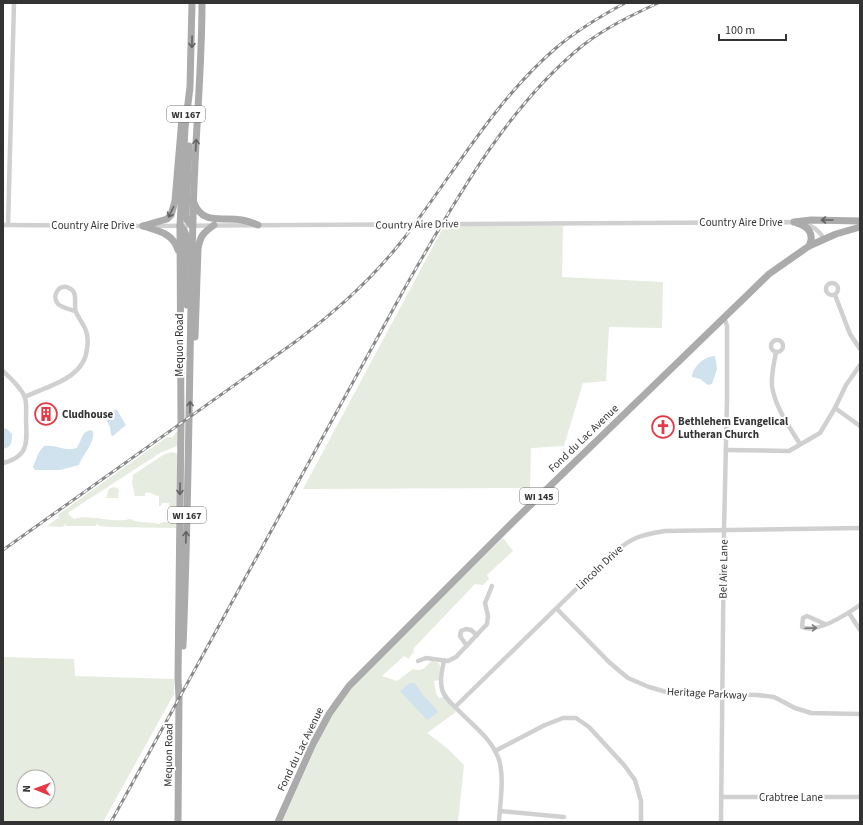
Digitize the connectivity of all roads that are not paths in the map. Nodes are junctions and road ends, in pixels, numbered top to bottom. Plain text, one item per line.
1 (14, 3) edge
2 (192, 3) edge
3 (202, 3) edge
4 (189, 91) junction
5 (187, 112) junction
6 (193, 201) junction
7 (860, 221) edge
8 (794, 222) junction
9 (5, 224) edge
10 (214, 225) junction
11 (258, 225) junction
12 (142, 226) junction
13 (180, 226) junction
14 (192, 226) junction
15 (860, 227) edge
16 (824, 239) junction
17 (808, 246) junction
18 (180, 256) junction
19 (835, 295) dead end
20 (75, 311) junction
21 (724, 318) junction
22 (191, 341) junction
23 (860, 349) edge
24 (776, 352) dead end
25 (190, 359) junction
26 (860, 365) edge
27 (3, 371) edge
28 (25, 397) junction
29 (835, 408) junction
30 (860, 426) edge
31 (800, 444) junction
32 (726, 450) junction
33 (3, 463) edge
34 (860, 528) edge
35 (724, 530) junction
36 (492, 586) dead end
37 (860, 605) edge
38 (556, 609) junction
39 (849, 613) junction
40 (825, 624) junction
41 (860, 630) edge
42 (477, 635) junction
43 (467, 646) junction
44 (418, 661) dead end
45 (444, 661) junction
46 (179, 688) junction
47 (722, 694) junction
48 (455, 707) junction
49 (860, 714) edge
50 (495, 751) junction
51 (722, 797) junction
52 (860, 797) edge
53 (500, 811) junction
54 (564, 817) dead end
55 (178, 822) edge
56 (278, 822) edge
57 (499, 822) edge
58 (641, 822) edge
59 (721, 822) edge

1 - 9 street
2 -> 4 main road, Mequon Road / WI 167
6 -> 3 main road, Mequon Road / WI 167
4 - 5 main road, Mequon Road / WI 167
4 -> 12 main road
5 - 13 main road, Mequon Road / WI 167
5 - 14 main road
6 - 11 main road
6 - 14 main road, Mequon Road / WI 167
7 -> 8 main road
8 - 11 street, Country Aire Drive
8 - 16 street, Country Aire Drive
8 - 17 main road
9 - 12 street, Country Aire Drive
10 - 11 street, Country Aire Drive
10 - 14 street, Country Aire Drive
10 - 25 main road
12 - 13 street, Country Aire Drive
12 - 18 main road
13 - 14 street, Country Aire Drive
13 - 18 main road, Mequon Road / WI 167
13 - 22 main road
14 - 22 main road, Mequon Road / WI 167
15 - 16 main road, Fond du Lac Avenue / WI 145
16 - 17 main road, Fond du Lac Avenue / WI 145
17 - 21 main road, Fond du Lac Avenue / WI 145
18 -> 46 main road, Mequon Road / WI 167
19 - 23 street
20 - 20 street
20 - 28 street
21 - 32 street, Bel Aire Lane
21 - 56 main road, Fond du Lac Avenue / WI 145
22 - 25 main road, Mequon Road / WI 167
24 - 31 street
46 -> 25 main road, Mequon Road / WI 167
26 - 29 street
27 - 28 street
28 - 33 street
29 - 30 street
29 - 31 street
31 - 32 street
32 - 35 street, Bel Aire Lane
34 - 35 street, Lincoln Drive
35 - 38 street, Lincoln Drive
35 - 47 street, Bel Aire Lane
36 - 42 street
37 - 39 street
38 - 47 street, Heritage Parkway
38 - 48 street, Lincoln Drive
39 - 40 street
39 - 41 street
40 -> 40 street
42 - 43 street
42 - 43 street
43 - 45 street
44 - 45 street
45 - 48 street
46 - 55 main road, Mequon Road / WI 167
47 - 49 street, Heritage Parkway
47 - 51 street, Bel Aire Lane
48 - 50 street
50 - 53 street
50 - 58 street
51 - 52 street, Crabtree Lane
51 - 59 street, Bel Aire Lane
53 - 54 street
53 - 57 street

